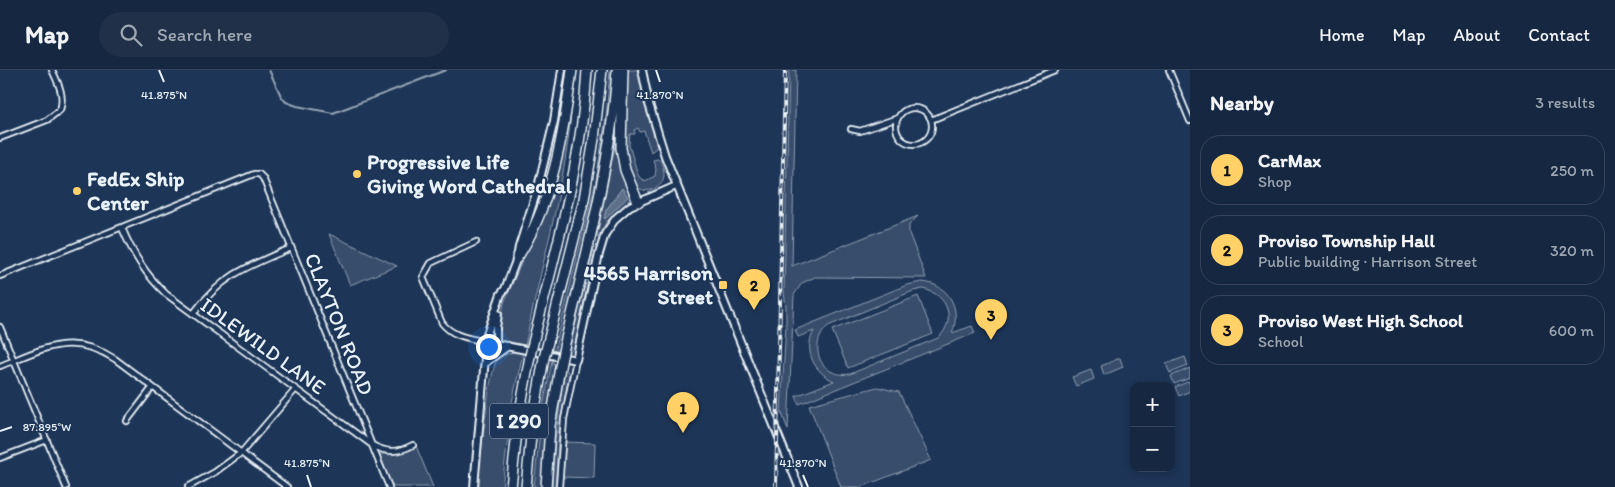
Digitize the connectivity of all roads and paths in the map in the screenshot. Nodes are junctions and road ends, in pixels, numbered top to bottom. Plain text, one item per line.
1 (52, 70) edge
2 (562, 70) edge
3 (572, 70) edge
4 (586, 70) edge
5 (602, 70) edge
6 (617, 70) edge
7 (624, 70) edge
8 (642, 70) edge
9 (1055, 70) edge
10 (1169, 70) edge
11 (898, 118) junction
12 (931, 120) junction
13 (1190, 121) edge
14 (850, 129) dead end
15 (0, 138) edge
16 (676, 186) junction
17 (638, 202) junction
18 (122, 228) junction
19 (476, 242) dead end
20 (291, 248) junction
21 (517, 258) junction
22 (0, 276) edge
23 (505, 289) junction
24 (193, 314) junction
25 (0, 326) edge
26 (486, 342) junction
27 (496, 344) junction
28 (508, 346) junction
29 (576, 360) junction
30 (14, 361) junction
31 (486, 362) junction
32 (0, 366) edge
33 (152, 388) junction
34 (295, 390) junction
35 (127, 421) dead end
36 (47, 440) junction
37 (372, 445) junction
38 (413, 445) dead end
39 (241, 453) junction
40 (0, 458) edge
41 (66, 487) edge
42 (188, 487) edge
43 (287, 487) edge
44 (389, 487) edge
45 (474, 487) edge
46 (511, 487) edge
47 (526, 487) edge
48 (546, 487) edge
49 (559, 487) edge
50 (799, 487) edge

1 - 15 street
2 - 21 main road
3 - 21 highway
4 - 46 highway, I 290
5 - 47 highway, I 290
6 - 48 highway, bridge
7 - 17 highway
8 - 16 main road
9 - 12 street
10 - 13 street
11 - 12 street
11 - 12 street
11 - 14 street
16 - 17 main road
16 - 50 main road
17 - 29 main road
18 - 20 street, CLAYTON ROAD
18 - 22 street
18 - 24 street, IDLEWILD LANE
19 - 26 street
20 - 24 street
20 - 37 street, CLAYTON ROAD
21 - 23 main road
23 - 26 main road
23 - 27 main road
24 - 34 street, IDLEWILD LANE
25 - 30 street
26 - 27 main road
26 - 31 main road
27 - 28 main road
28 - 29 main road
28 - 31 main road
29 - 49 street
30 - 32 street
30 - 33 street
30 - 36 street
31 - 45 main road
33 - 35 street
33 - 39 street
34 - 37 street, IDLEWILD LANE
34 - 39 street
36 - 40 street
36 - 41 street
37 - 38 street, IDLEWILD LANE
37 - 44 street, CLAYTON ROAD
39 - 42 street
39 - 43 street

